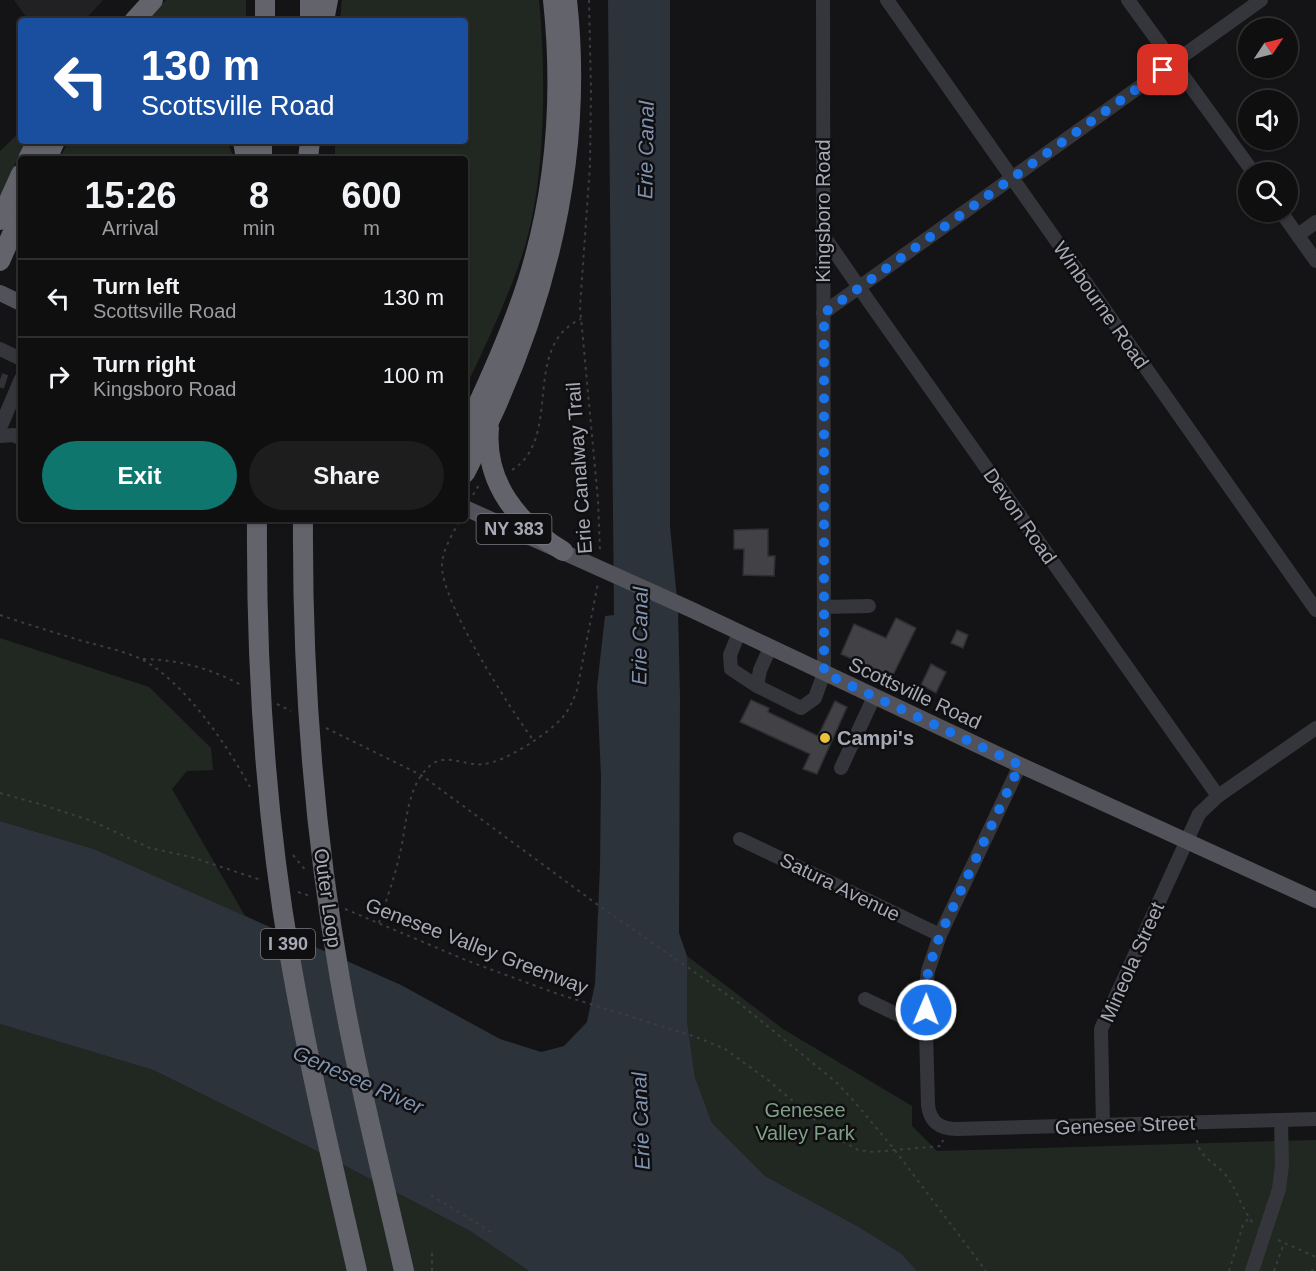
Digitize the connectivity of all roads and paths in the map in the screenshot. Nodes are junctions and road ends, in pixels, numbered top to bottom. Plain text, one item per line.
1 (153, 0) edge
2 (265, 0) edge
3 (310, 0) edge
4 (328, 0) edge
5 (553, 0) edge
6 (567, 0) edge
7 (589, 0) edge
8 (823, 0) edge
9 (887, 0) edge
10 (1128, 0) edge
11 (1261, 0) edge
12 (137, 18) edge
13 (265, 18) edge
14 (310, 18) edge
15 (325, 18) edge
16 (1173, 63) junction
17 (1245, 162) edge
18 (1012, 178) junction
19 (18, 181) edge
20 (0, 220) edge
21 (18, 221) edge
22 (1288, 222) edge
23 (1316, 222) edge
24 (823, 235) junction
25 (1298, 236) junction
26 (0, 261) edge
27 (1316, 261) edge
28 (859, 288) junction
29 (0, 293) edge
30 (18, 302) edge
31 (824, 313) junction
32 (581, 319) junction
33 (0, 349) edge
34 (18, 358) edge
35 (15, 383) edge
36 (5, 402) edge
37 (492, 414) junction
38 (1, 422) edge
39 (468, 426) edge
40 (468, 466) edge
41 (495, 478) junction
42 (468, 505) edge
43 (468, 514) edge
44 (257, 522) edge
45 (303, 522) edge
46 (459, 522) edge
47 (564, 551) junction
48 (599, 558) dead end
49 (598, 579) dead end
50 (869, 606) dead end
51 (824, 607) junction
52 (1316, 610) edge
53 (0, 615) edge
54 (739, 633) junction
55 (770, 648) junction
56 (140, 659) junction
57 (824, 673) junction
58 (757, 686) junction
59 (250, 690) dead end
60 (874, 697) junction
61 (271, 701) dead end
62 (291, 711) dead end
63 (321, 725) dead end
64 (1316, 728) edge
65 (533, 740) junction
66 (1020, 765) junction
67 (841, 768) dead end
68 (421, 775) junction
69 (253, 792) dead end
70 (0, 793) edge
71 (1218, 796) junction
72 (740, 839) dead end
73 (1187, 840) junction
74 (293, 855) dead end
75 (307, 872) dead end
76 (265, 881) dead end
77 (296, 892) dead end
78 (317, 898) dead end
79 (1316, 900) edge
80 (337, 906) dead end
81 (379, 923) junction
82 (940, 935) junction
83 (865, 999) dead end
84 (926, 1025) junction
85 (1316, 1119) edge
86 (1281, 1120) junction
87 (941, 1126) junction
88 (1103, 1126) junction
89 (1197, 1140) dead end
90 (894, 1149) junction
91 (431, 1195) dead end
92 (1250, 1218) junction
93 (1264, 1232) junction
94 (494, 1234) dead end
95 (1284, 1243) junction
96 (432, 1252) dead end
97 (1316, 1257) edge
98 (1316, 1269) edge
99 (357, 1271) edge
100 (404, 1271) edge
101 (432, 1271) edge
102 (986, 1271) edge
103 (1229, 1271) edge
104 (1252, 1271) edge
105 (1274, 1271) edge
106 (1311, 1271) edge

1 - 12 highway
2 - 13 highway
3 - 14 highway
4 - 15 highway
5 - 39 highway
6 - 37 highway
7 - 32 path, Erie Canalway Trail
8 - 24 street, Kingsboro Road
9 - 18 street, Winbourne Road
10 - 16 street
11 - 16 street
16 - 17 street
16 - 18 street
18 - 28 street
18 - 52 street, Winbourne Road
19 - 20 highway
21 - 26 highway
22 - 25 street
23 - 25 street
24 - 28 street, Devon Road
24 - 31 street, Kingsboro Road
25 - 27 street
28 - 31 street
28 - 71 street, Devon Road
29 - 30 main road
31 - 51 street, Kingsboro Road
32 - 41 path, Erie Canalway Trail
32 - 48 path, Erie Canalway Trail
33 - 34 street
35 - 36 street
36 - 38 street
37 - 40 highway
37 - 41 highway
41 - 42 path, Erie Canalway Trail
41 - 47 highway
43 - 47 main road, Scottsville Road / NY 383
44 - 99 highway, I 390
45 - 100 highway, Outer Loop / I 390
46 - 65 path, Erie Canalway Trail
47 - 54 main road, Scottsville Road / NY 383
49 - 65 path, Erie Canalway Trail
50 - 51 street
51 - 57 street, Kingsboro Road
53 - 56 path
54 - 55 main road, Scottsville Road / NY 383
54 - 58 street
55 - 57 main road, Scottsville Road / NY 383
55 - 58 street
56 - 59 path
56 - 69 path
57 - 58 street
57 - 60 main road, Scottsville Road / NY 383
60 - 66 main road, Scottsville Road / NY 383
60 - 67 street
61 - 62 path
63 - 68 path
64 - 71 street, Mineola Street
65 - 68 path, Erie Canalway Trail
66 - 73 main road, Scottsville Road / NY 383
66 - 82 street
68 - 81 path
68 - 90 path
70 - 76 path
71 - 73 street, Mineola Street
72 - 82 street, Satura Avenue
73 - 79 main road, Scottsville Road / NY 383
73 - 88 street, Mineola Street
74 - 75 path
77 - 78 path
80 - 81 path, Genesee Valley Greenway
81 - 90 path, Genesee Valley Greenway
82 - 84 street
83 - 84 street
84 - 87 street
85 - 86 street, Genesee Street
86 - 88 street, Genesee Street
86 - 93 street
87 - 88 street, Genesee Street
87 - 90 path, Genesee Valley Greenway
89 - 92 path
90 - 102 path
91 - 94 path
92 - 93 path
92 - 103 path
93 - 95 path
93 - 104 street
95 - 97 path
95 - 105 path
96 - 101 path
98 - 106 path

